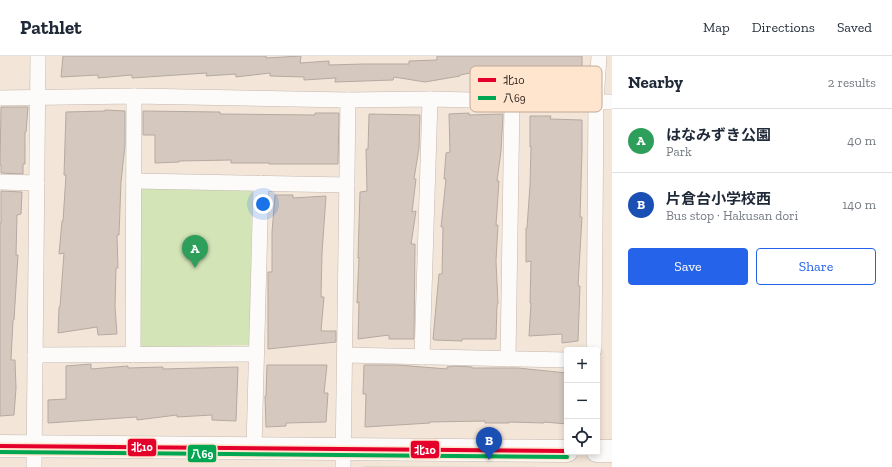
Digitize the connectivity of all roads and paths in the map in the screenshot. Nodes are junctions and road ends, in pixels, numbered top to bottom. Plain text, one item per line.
1 (38, 56) edge
2 (599, 56) edge
3 (598, 66) edge
4 (134, 96) junction
5 (0, 98) edge
6 (38, 98) junction
7 (430, 98) junction
8 (470, 99) edge
9 (348, 100) junction
10 (512, 112) edge
11 (596, 112) edge
12 (134, 181) junction
13 (0, 182) edge
14 (37, 183) junction
15 (261, 183) junction
16 (347, 185) junction
17 (594, 347) edge
18 (256, 354) junction
19 (133, 355) junction
20 (344, 355) junction
21 (35, 356) junction
22 (422, 357) junction
23 (508, 359) junction
24 (564, 360) edge
25 (0, 446) edge
26 (254, 448) junction
27 (564, 451) edge
28 (600, 451) edge
29 (612, 451) edge
30 (34, 456) edge
31 (343, 458) edge

1 - 6 street
2 - 3 street
4 - 6 street
4 - 9 street
4 - 12 street
5 - 6 street
6 - 14 street
7 - 8 street
7 - 9 street
7 - 22 street
9 - 16 street
10 - 23 street
11 - 17 street
12 - 15 street
12 - 19 street
13 - 14 street
14 - 21 street
15 - 16 street
15 - 18 street
16 - 20 street
18 - 19 street
18 - 26 street
19 - 21 street
20 - 22 street
20 - 31 street
21 - 30 street
22 - 23 street
23 - 24 street
25 - 30 street
26 - 30 street
26 - 31 street
27 - 31 street
28 - 29 street

